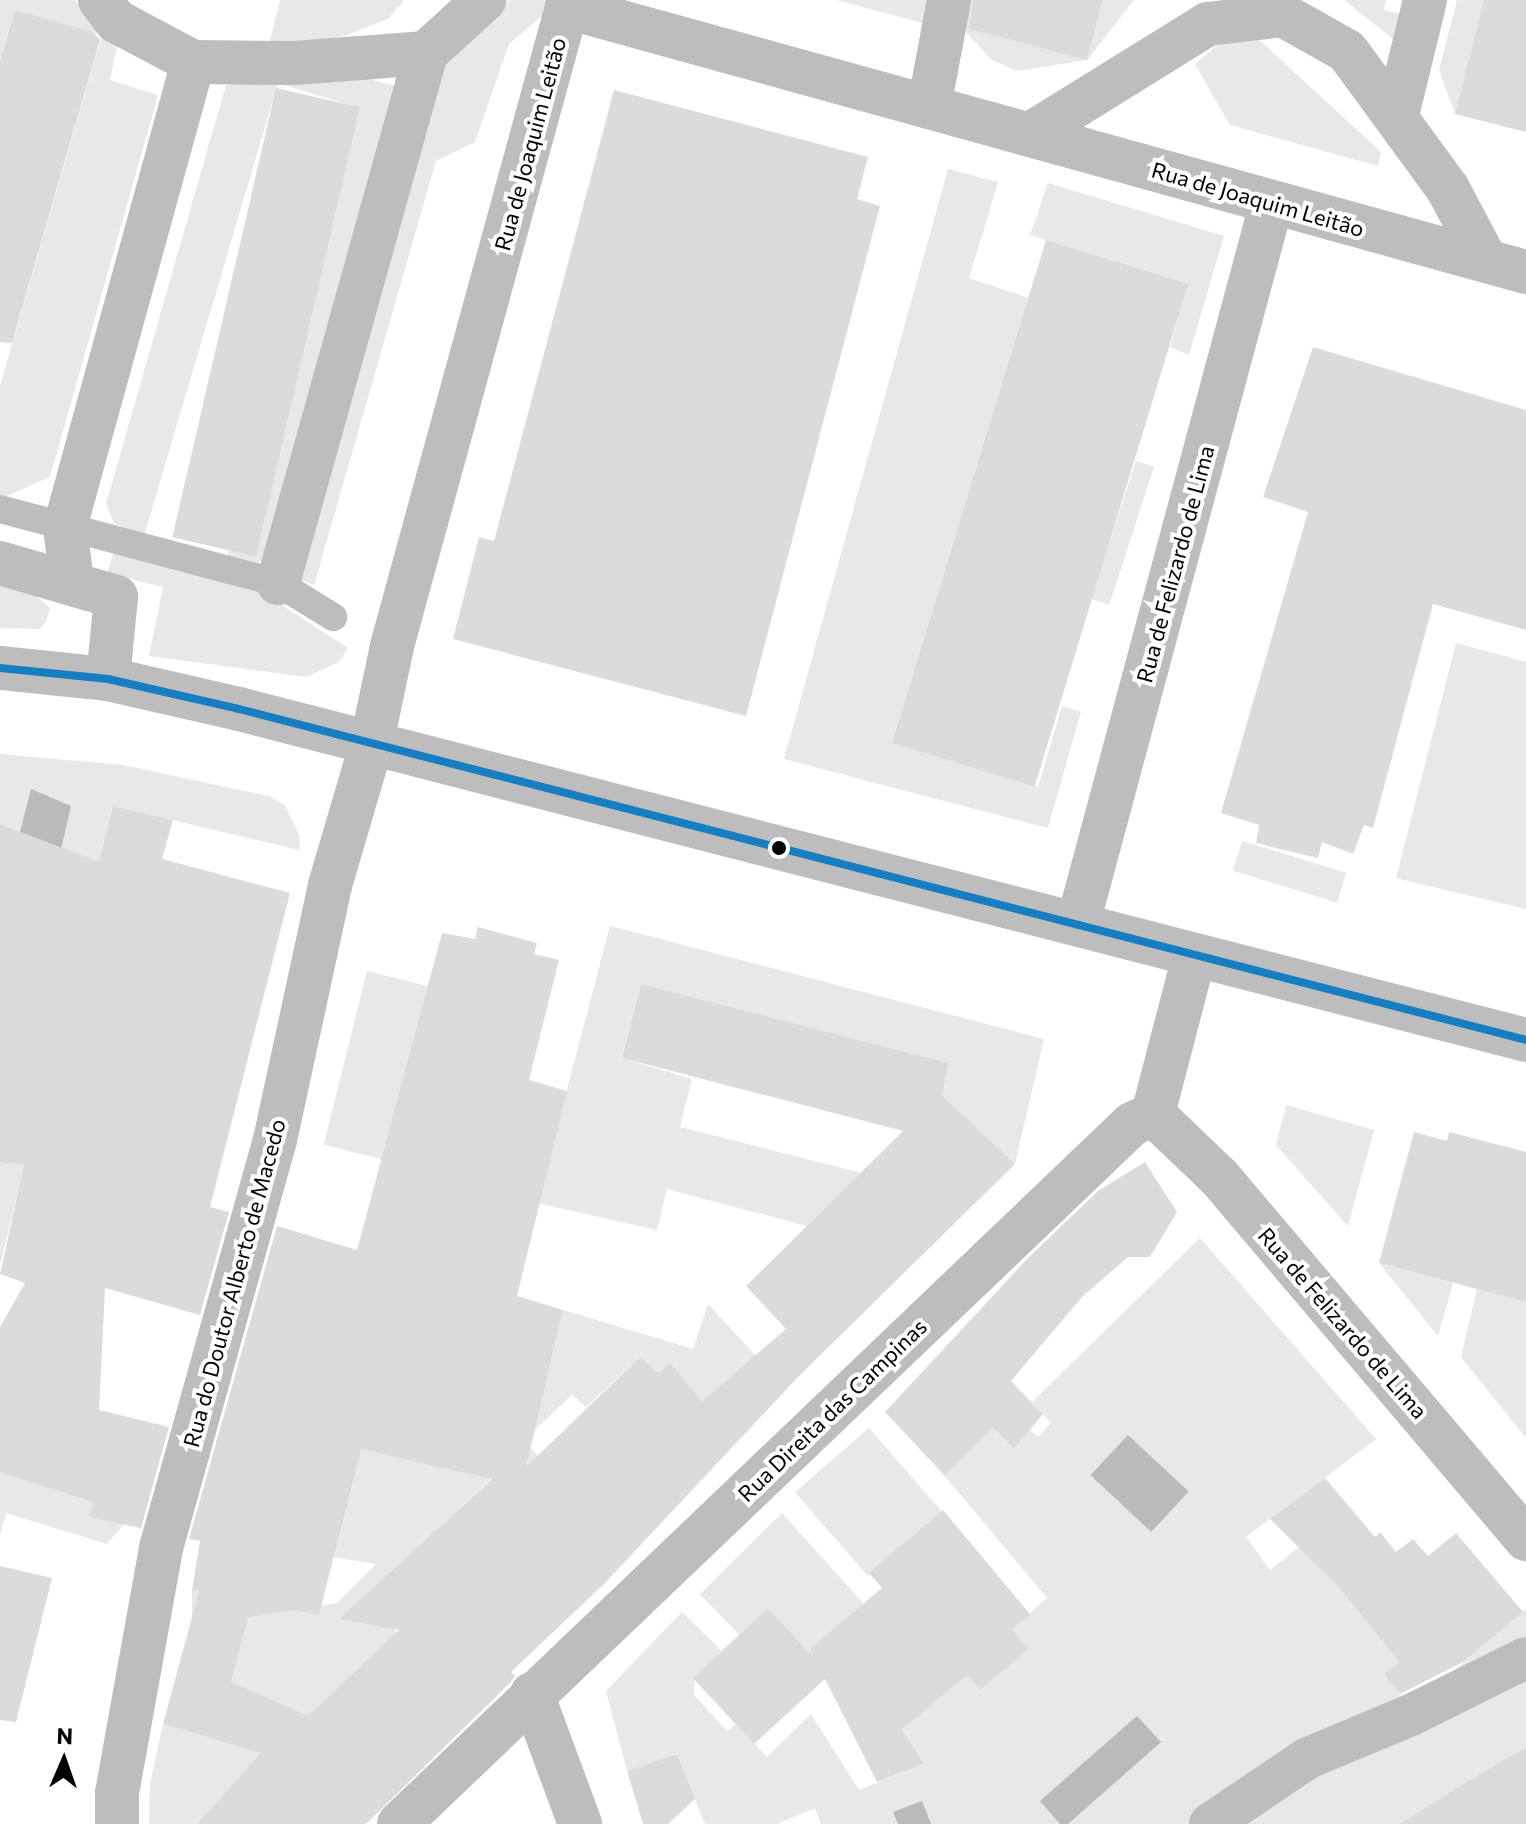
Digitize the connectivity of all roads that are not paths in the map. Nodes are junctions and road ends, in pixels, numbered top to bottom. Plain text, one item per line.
1 (100, 0) edge
2 (949, 0) edge
3 (1425, 0) edge
4 (565, 4) edge
5 (468, 6) edge
6 (671, 17) edge
7 (426, 53) junction
8 (193, 62) junction
9 (929, 107) junction
10 (1397, 115) junction
11 (1032, 133) junction
12 (1271, 205) junction
13 (1485, 259) junction
14 (1526, 272) edge
15 (0, 509) edge
16 (65, 527) junction
17 (0, 563) edge
18 (72, 582) junction
19 (278, 583) junction
20 (333, 617) dead end
21 (0, 668) edge
22 (108, 679) junction
23 (371, 746) junction
24 (1078, 923) junction
25 (1194, 957) junction
26 (1526, 1040) edge
27 (1153, 1114) junction
28 (1526, 1539) edge
29 (1526, 1658) edge
30 (532, 1694) junction
31 (117, 1824) edge
32 (399, 1824) edge
33 (580, 1824) edge
34 (1210, 1824) edge

1 - 8 street
2 - 9 street
3 - 10 street
4 - 6 street, Rua de Joaquim Leitão
4 - 23 street, Rua de Joaquim Leitão
5 - 7 street
6 - 9 street, Rua de Joaquim Leitão
7 - 8 street
7 - 19 street
8 - 16 street
9 - 11 street, Rua de Joaquim Leitão
10 - 11 street
10 - 13 street
11 - 12 street, Rua de Joaquim Leitão
12 - 13 street, Rua de Joaquim Leitão
12 - 24 street, Rua de Felizardo de Lima
13 - 14 street, Rua de Joaquim Leitão
15 - 16 lane
16 - 18 street
16 - 19 lane
17 - 18 street
18 - 22 street
19 - 20 lane
21 - 22 street
22 - 23 street
23 - 24 street
23 - 31 street, Rua do Doutor Alberto de Macedo
24 - 25 street
25 - 26 street
25 - 27 street
27 - 28 street, Rua de Felizardo de Lima
27 - 30 street, Rua Direita das Campinas
29 - 34 street
30 - 32 street, Rua Direita das Campinas
30 - 33 street

